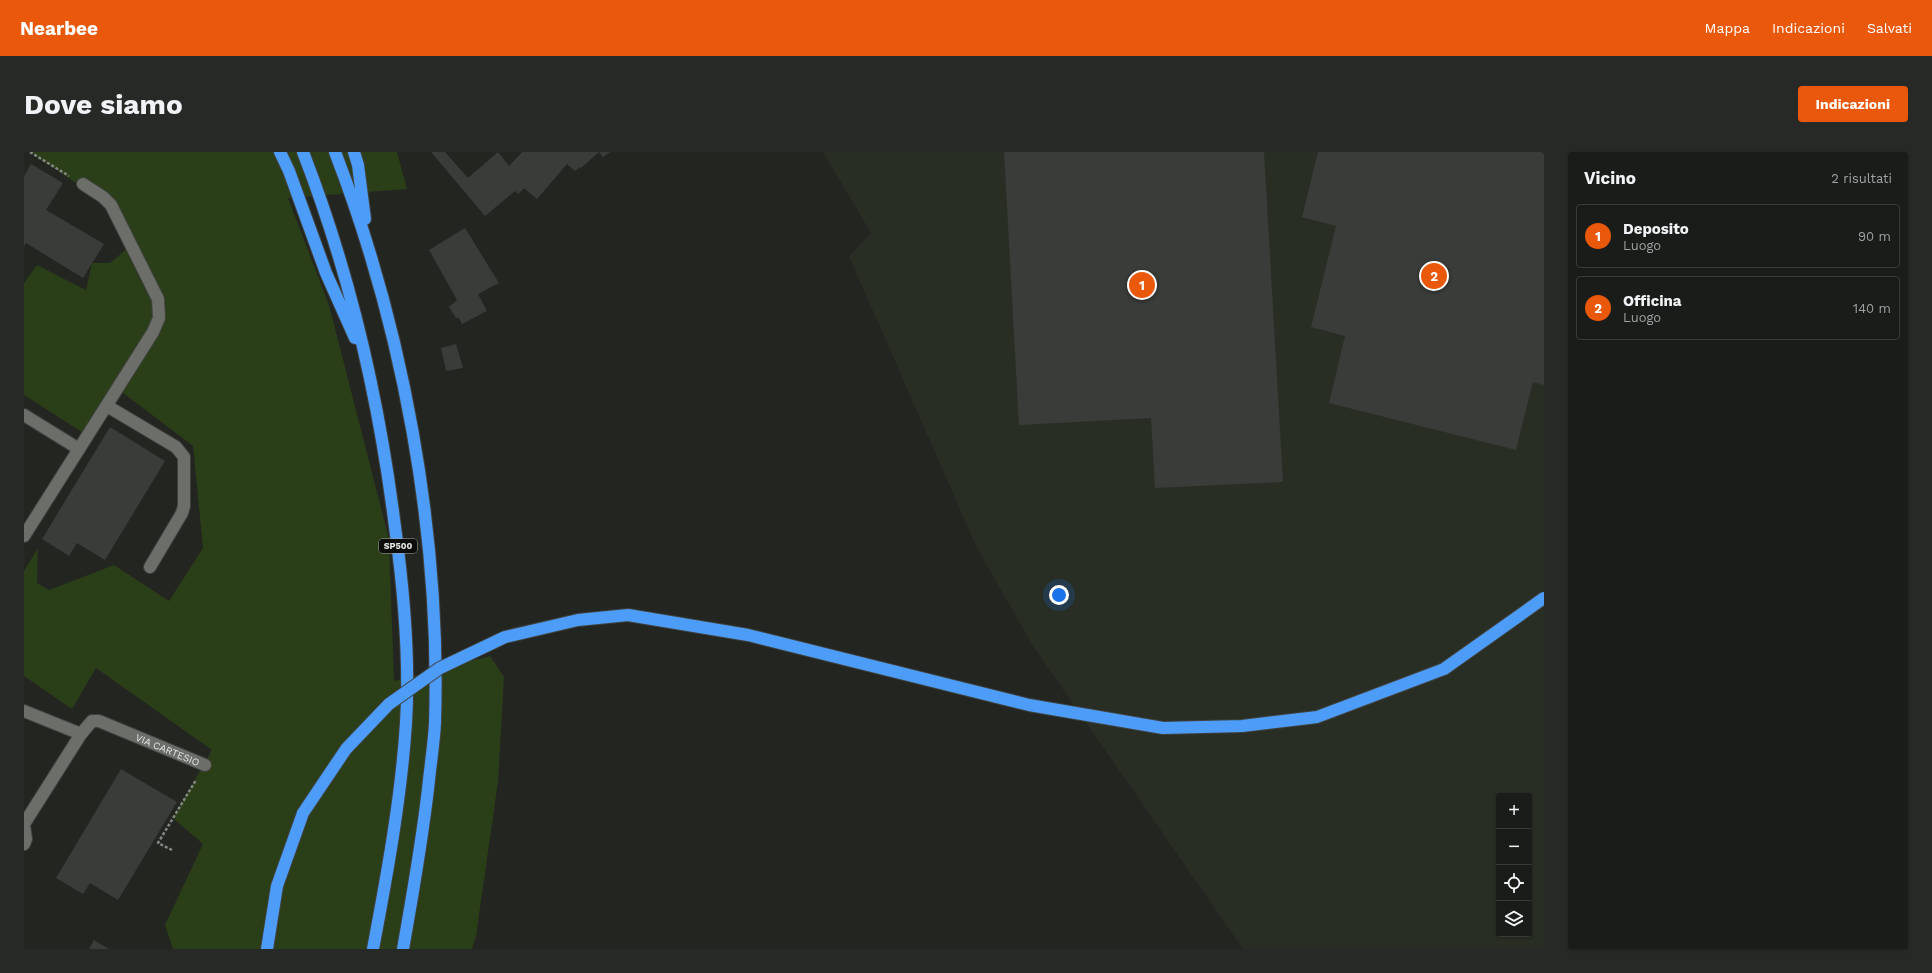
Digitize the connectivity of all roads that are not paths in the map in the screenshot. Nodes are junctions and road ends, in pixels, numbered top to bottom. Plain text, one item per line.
1 (280, 152) edge
2 (303, 152) edge
3 (335, 152) edge
4 (354, 152) edge
5 (83, 184) road end
6 (369, 250) junction
7 (369, 367) junction
8 (107, 406) junction
9 (26, 421) edge
10 (79, 449) junction
11 (24, 536) edge
12 (150, 567) dead end
13 (1544, 598) edge
14 (24, 711) edge
15 (81, 734) junction
16 (205, 764) road end
17 (24, 824) edge
18 (24, 844) edge
19 (267, 949) edge
20 (373, 949) edge
21 (403, 949) edge

1 - 7 highway
2 - 7 highway, SP500
3 - 6 highway, SP500
4 - 6 highway
5 - 8 street
6 - 21 highway, SP500
7 - 20 highway, SP500
8 - 10 street
8 - 12 street
9 - 10 street
10 - 11 street
13 - 19 highway, bridge
14 - 15 street
15 - 16 street, VIA CARTESIO
15 - 17 street, VIA CARTESIO
17 - 18 street, VIA CARTESIO

